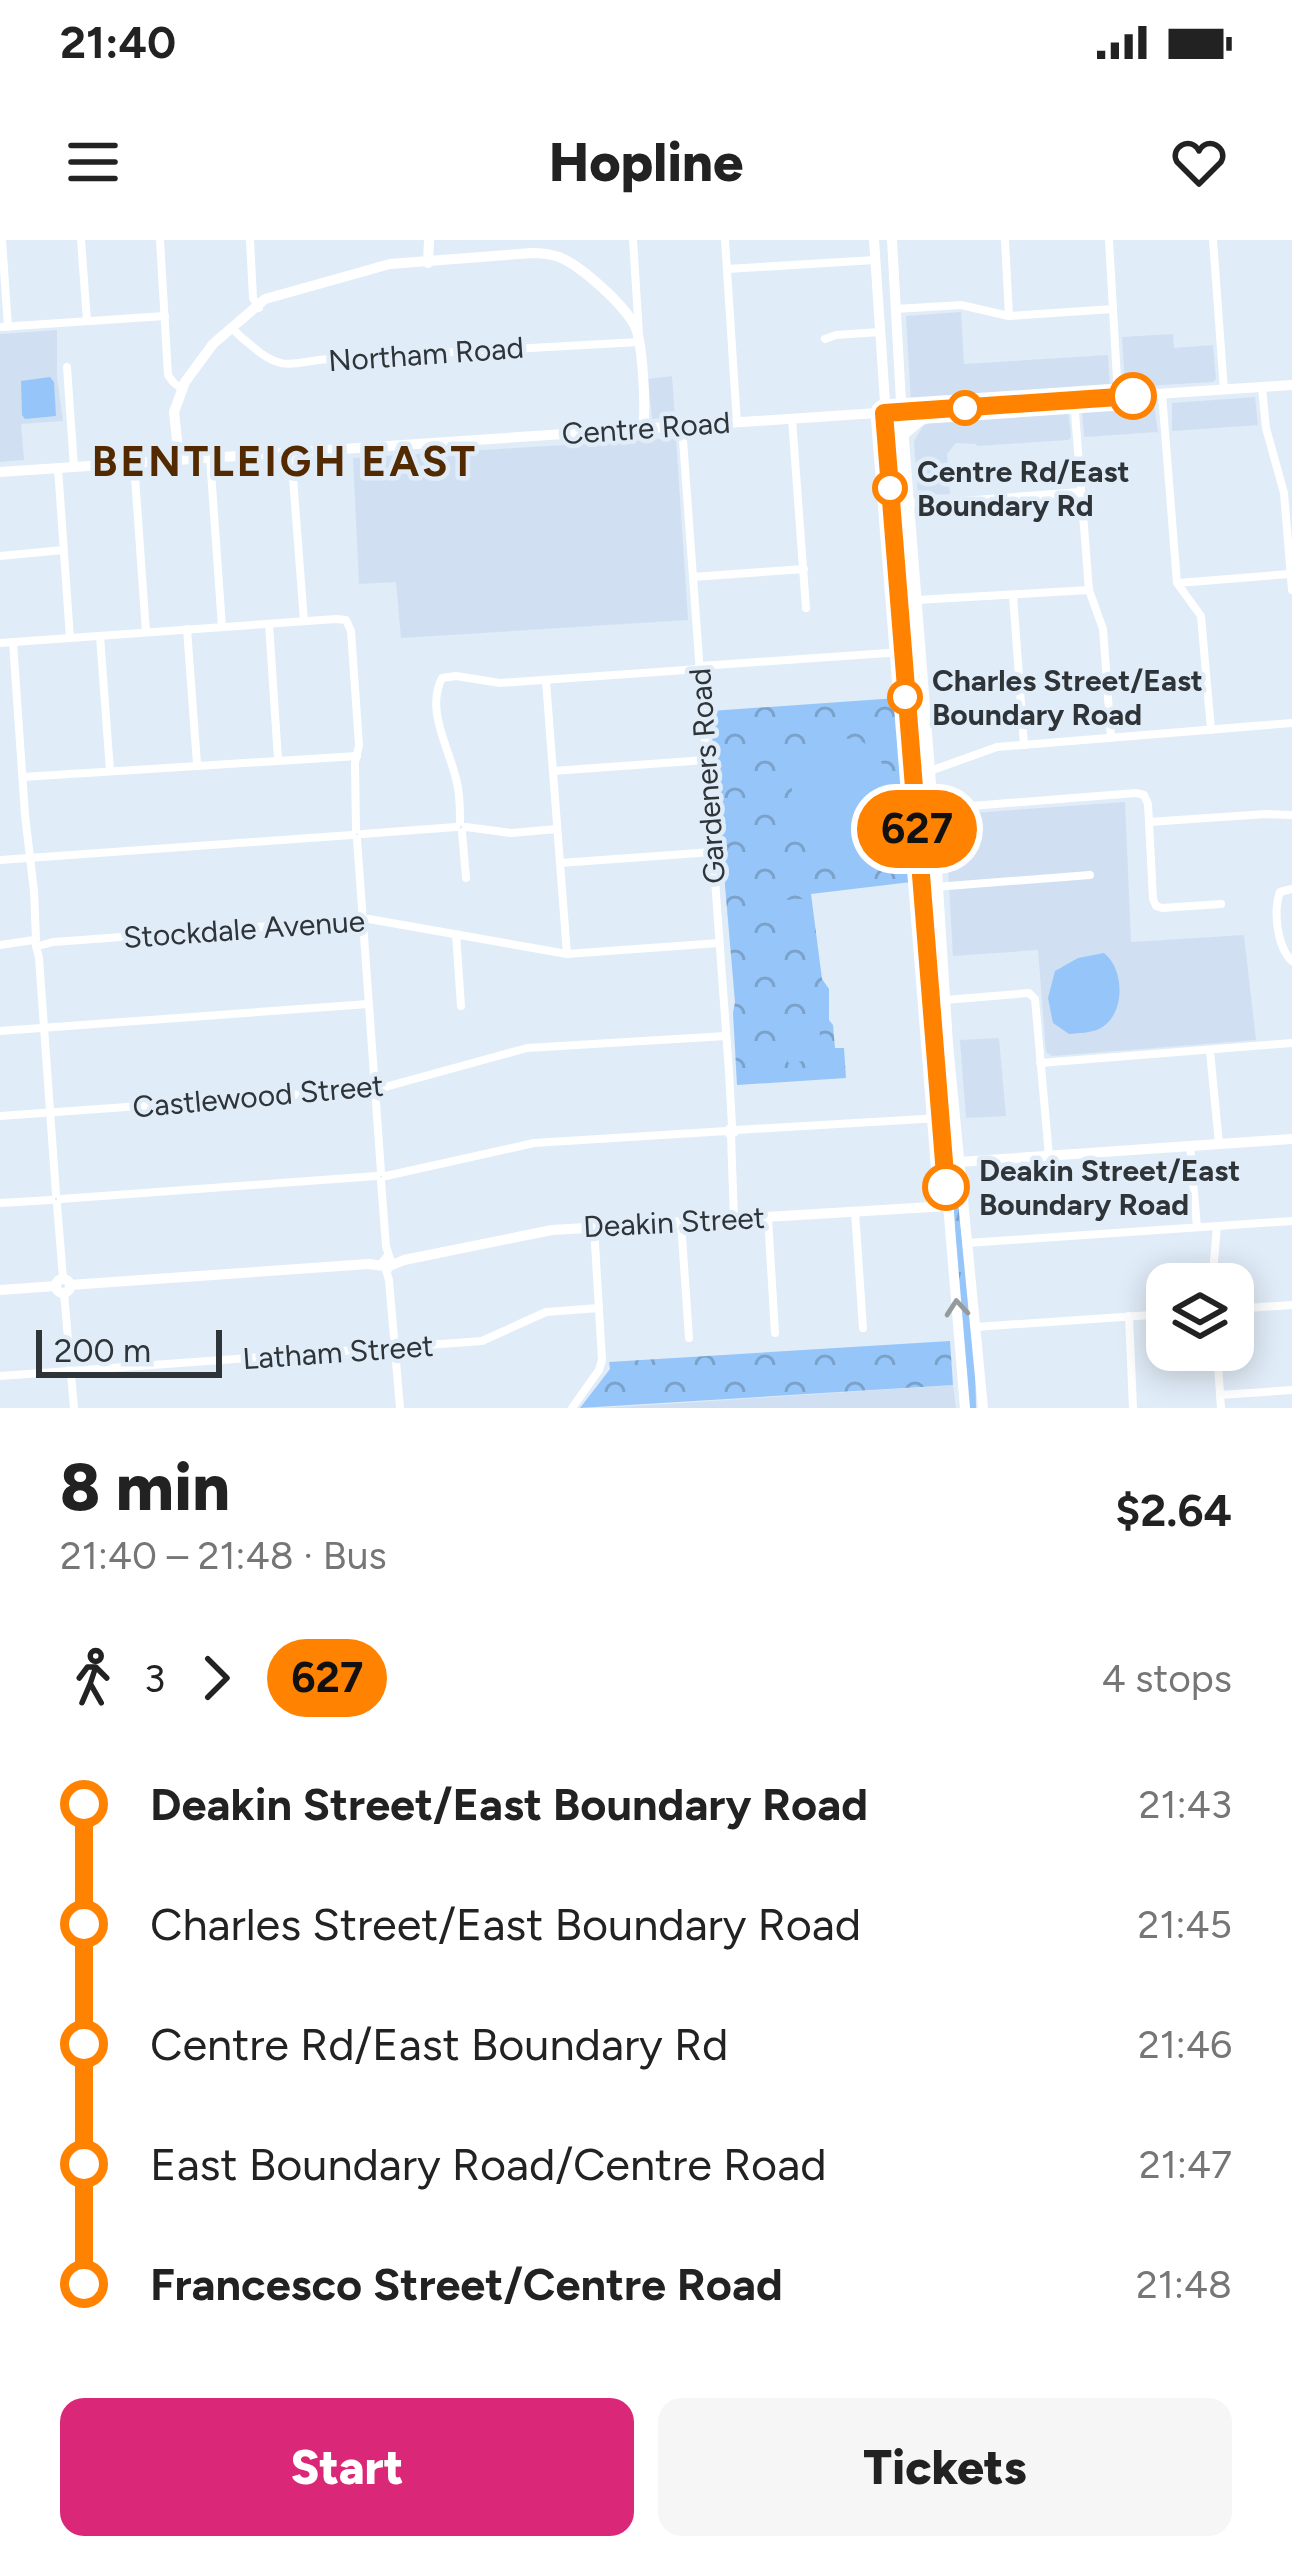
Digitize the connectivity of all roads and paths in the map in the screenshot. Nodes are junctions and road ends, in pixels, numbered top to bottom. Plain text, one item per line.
1 (2, 240) edge
2 (81, 240) edge
3 (160, 240) edge
4 (250, 240) edge
5 (426, 240) edge
6 (634, 240) edge
7 (725, 240) edge
8 (874, 240) edge
9 (892, 240) edge
10 (1005, 240) edge
11 (1109, 240) edge
12 (1213, 240) edge
13 (875, 260) junction
14 (427, 263) junction
15 (727, 269) junction
16 (258, 306) junction
17 (1113, 308) junction
18 (896, 309) junction
19 (632, 314) junction
20 (165, 316) junction
21 (1009, 316) junction
22 (87, 320) junction
23 (897, 325) junction
24 (4, 327) edge
25 (237, 332) junction
26 (880, 332) junction
27 (825, 339) dead end
28 (637, 340) junction
29 (881, 356) junction
30 (899, 362) junction
31 (67, 367) dead end
32 (882, 375) junction
33 (186, 385) junction
34 (1292, 386) edge
35 (1262, 388) junction
36 (1224, 390) junction
37 (1162, 394) junction
38 (1118, 397) junction
39 (1074, 400) junction
40 (948, 409) junction
41 (902, 412) junction
42 (884, 413) junction
43 (792, 419) junction
44 (736, 423) junction
45 (682, 426) junction
46 (643, 429) junction
47 (903, 435) junction
48 (291, 452) junction
49 (210, 457) junction
50 (179, 459) junction
51 (134, 463) junction
52 (74, 466) junction
53 (58, 468) junction
54 (0, 472) edge
55 (1081, 492) junction
56 (1288, 493) edge
57 (913, 507) junction
58 (893, 520) junction
59 (63, 550) junction
60 (0, 556) edge
61 (804, 568) junction
62 (1290, 574) edge
63 (693, 577) junction
64 (1177, 583) junction
65 (1089, 590) junction
66 (1292, 590) edge
67 (1013, 595) junction
68 (916, 601) junction
69 (806, 608) dead end
70 (304, 621) junction
71 (269, 624) junction
72 (223, 627) junction
73 (187, 629) junction
74 (146, 632) junction
75 (100, 636) junction
76 (70, 638) junction
77 (13, 642) junction
78 (0, 643) edge
79 (902, 652) junction
80 (699, 667) junction
81 (546, 681) junction
82 (1292, 724) edge
83 (1211, 730) junction
84 (1111, 738) junction
85 (1024, 745) junction
86 (357, 755) junction
87 (278, 759) junction
88 (706, 760) junction
89 (197, 764) junction
90 (110, 771) junction
91 (930, 771) junction
92 (553, 772) junction
93 (23, 777) junction
94 (933, 809) junction
95 (1292, 815) edge
96 (1149, 822) junction
97 (917, 826) junction
98 (461, 827) junction
99 (557, 830) junction
100 (357, 834) junction
101 (712, 852) junction
102 (31, 858) junction
103 (0, 860) edge
104 (560, 863) junction
105 (1090, 875) dead end
106 (466, 878) dead end
107 (938, 887) junction
108 (922, 888) junction
109 (1292, 889) edge
110 (1221, 904) dead end
111 (362, 919) junction
112 (456, 934) junction
113 (38, 943) junction
114 (719, 943) junction
115 (0, 946) edge
116 (567, 954) junction
117 (1292, 961) edge
118 (945, 1000) junction
119 (368, 1004) junction
120 (461, 1006) dead end
121 (44, 1028) junction
122 (0, 1031) edge
123 (726, 1036) junction
124 (1292, 1043) edge
125 (1210, 1051) junction
126 (1040, 1063) junction
127 (375, 1089) junction
128 (50, 1112) junction
129 (0, 1116) edge
130 (940, 1118) junction
131 (731, 1131) junction
132 (1292, 1139) edge
133 (1219, 1144) junction
134 (1190, 1146) junction
135 (1049, 1156) junction
136 (959, 1162) junction
137 (381, 1176) junction
138 (962, 1187) junction
139 (947, 1192) junction
140 (56, 1199) junction
141 (0, 1203) edge
142 (948, 1206) junction
143 (855, 1212) junction
144 (768, 1217) junction
145 (734, 1219) junction
146 (1292, 1221) edge
147 (681, 1222) junction
148 (1217, 1226) junction
149 (594, 1227) junction
150 (1197, 1227) junction
151 (967, 1243) junction
152 (389, 1263) junction
153 (1214, 1263) edge
154 (63, 1286) junction
155 (0, 1290) edge
156 (1292, 1305) edge
157 (1254, 1308) edge
158 (599, 1309) junction
159 (1146, 1315) edge
160 (1129, 1316) junction
161 (975, 1327) junction
162 (863, 1328) dead end
163 (776, 1333) dead end
164 (688, 1338) dead end
165 (394, 1348) junction
166 (70, 1371) junction
167 (1218, 1371) edge
168 (0, 1376) edge
169 (1292, 1390) edge
170 (1220, 1395) junction
171 (74, 1408) edge
172 (400, 1408) edge
173 (572, 1408) edge
174 (965, 1408) edge
175 (983, 1408) edge
176 (1133, 1408) edge
177 (1221, 1408) edge

1 - 24 street
2 - 22 street
3 - 20 street
4 - 16 street
5 - 14 main road
6 - 19 street
7 - 15 street
8 - 13 main road
9 - 18 main road
10 - 21 street
11 - 17 street
12 - 36 street
13 - 15 street
13 - 26 main road
14 - 16 main road
14 - 19 main road
15 - 44 street
16 - 25 main road
17 - 21 street
17 - 38 street
18 - 21 street
18 - 23 main road
19 - 28 main road
20 - 22 street
20 - 33 street
22 - 24 street
23 - 29 main road
23 - 30 main road
25 - 28 street, Northam Road
25 - 33 main road
26 - 27 street
26 - 29 main road
28 - 46 main road
29 - 32 main road
30 - 32 main road
30 - 41 main road
31 - 52 street
32 - 42 main road
33 - 50 main road
34 - 35 main road, Centre Road
35 - 36 main road, Centre Road
35 - 56 street
36 - 37 main road, Centre Road
37 - 38 main road, Centre Road
37 - 64 street
38 - 39 main road, Centre Road
39 - 40 main road, Centre Road
39 - 55 street
40 - 41 main road, Centre Road
40 - 47 main road
41 - 42 main road, Centre Road
41 - 47 main road
42 - 43 main road, Centre Road
42 - 58 main road
43 - 44 main road, Centre Road
43 - 61 street
44 - 45 main road, Centre Road
45 - 46 main road, Centre Road
45 - 63 street, Gardeners Road
46 - 48 main road, Centre Road
47 - 57 main road
48 - 49 main road, Centre Road
48 - 70 street
49 - 50 main road, Centre Road
49 - 72 street
50 - 51 main road, Centre Road
51 - 52 main road, Centre Road
51 - 74 street
52 - 53 main road, Centre Road
53 - 54 main road, Centre Road
53 - 59 street
55 - 57 street
55 - 65 street
56 - 62 street
57 - 58 main road
57 - 68 main road
58 - 79 main road
59 - 60 street
59 - 76 street
61 - 63 street
61 - 69 street
62 - 64 street
62 - 66 street
63 - 80 street, Gardeners Road
64 - 83 street
65 - 67 street
65 - 84 street
67 - 68 street
67 - 85 street
68 - 91 main road
70 - 71 street
70 - 86 street
71 - 72 street
71 - 87 street
72 - 73 street
73 - 74 street
73 - 89 street
74 - 75 street
75 - 76 street
75 - 90 street
76 - 77 street
77 - 78 street
77 - 93 street
79 - 80 street
79 - 97 main road
80 - 81 street
80 - 88 street, Gardeners Road
81 - 92 street
81 - 98 street
82 - 83 street
83 - 84 street
84 - 85 street
85 - 91 street
86 - 87 street
86 - 100 street
87 - 89 street
88 - 92 street
88 - 101 street, Gardeners Road
89 - 90 street
90 - 93 street
91 - 94 main road
92 - 99 street
93 - 102 street
94 - 96 street
94 - 97 street
94 - 107 main road
95 - 96 street
96 - 110 street
97 - 108 main road
98 - 99 street
98 - 100 street
98 - 106 street
99 - 104 street
100 - 102 street
100 - 111 street
101 - 104 street
101 - 114 street, Gardeners Road
102 - 103 street
102 - 113 street
104 - 116 street
105 - 107 street
107 - 108 street
107 - 118 main road
108 - 130 main road
109 - 117 street
111 - 112 street, Stockdale Avenue
111 - 113 street, Stockdale Avenue
111 - 119 street
112 - 116 street, Stockdale Avenue
112 - 120 street
113 - 115 street, Stockdale Avenue
113 - 121 street
114 - 116 street, Stockdale Avenue
114 - 123 street, Gardeners Road
118 - 126 street
118 - 136 main road
119 - 121 street
119 - 127 street
121 - 122 street
121 - 128 street
123 - 127 street, Castlewood Street
123 - 131 street, Gardeners Road
124 - 125 street
125 - 126 street
125 - 133 street
126 - 135 street
127 - 128 street, Castlewood Street
127 - 137 street
128 - 129 street, Castlewood Street
128 - 140 street
130 - 131 street
130 - 139 main road
131 - 137 street
131 - 145 street, Gardeners Road
132 - 133 main road
133 - 134 main road
134 - 135 main road
134 - 150 street
135 - 136 main road
136 - 138 main road
136 - 139 main road
137 - 140 street
137 - 152 street
138 - 139 main road
138 - 151 main road
139 - 142 main road
140 - 141 street
140 - 154 street
142 - 143 main road, Deakin Street
174 -> 142 main road
143 - 144 main road, Deakin Street
143 - 162 street
144 - 145 main road, Deakin Street
144 - 163 street
145 - 147 main road, Deakin Street
146 - 148 street
147 - 149 main road, Deakin Street
147 - 164 street
148 - 150 street
148 - 153 street
149 - 152 main road, Deakin Street
149 - 158 street
150 - 151 street
151 - 161 main road
152 - 154 main road, Deakin Street
152 - 165 street
154 - 155 main road, Deakin Street
154 - 166 street
156 - 157 street
158 - 165 street, Latham Street
158 - 173 street
159 - 160 street
160 - 161 street
160 - 176 street
161 - 175 main road
165 - 166 street, Latham Street
165 - 172 street
166 - 168 street, Latham Street
166 - 171 street
167 - 170 street
169 - 170 street
170 - 177 street

